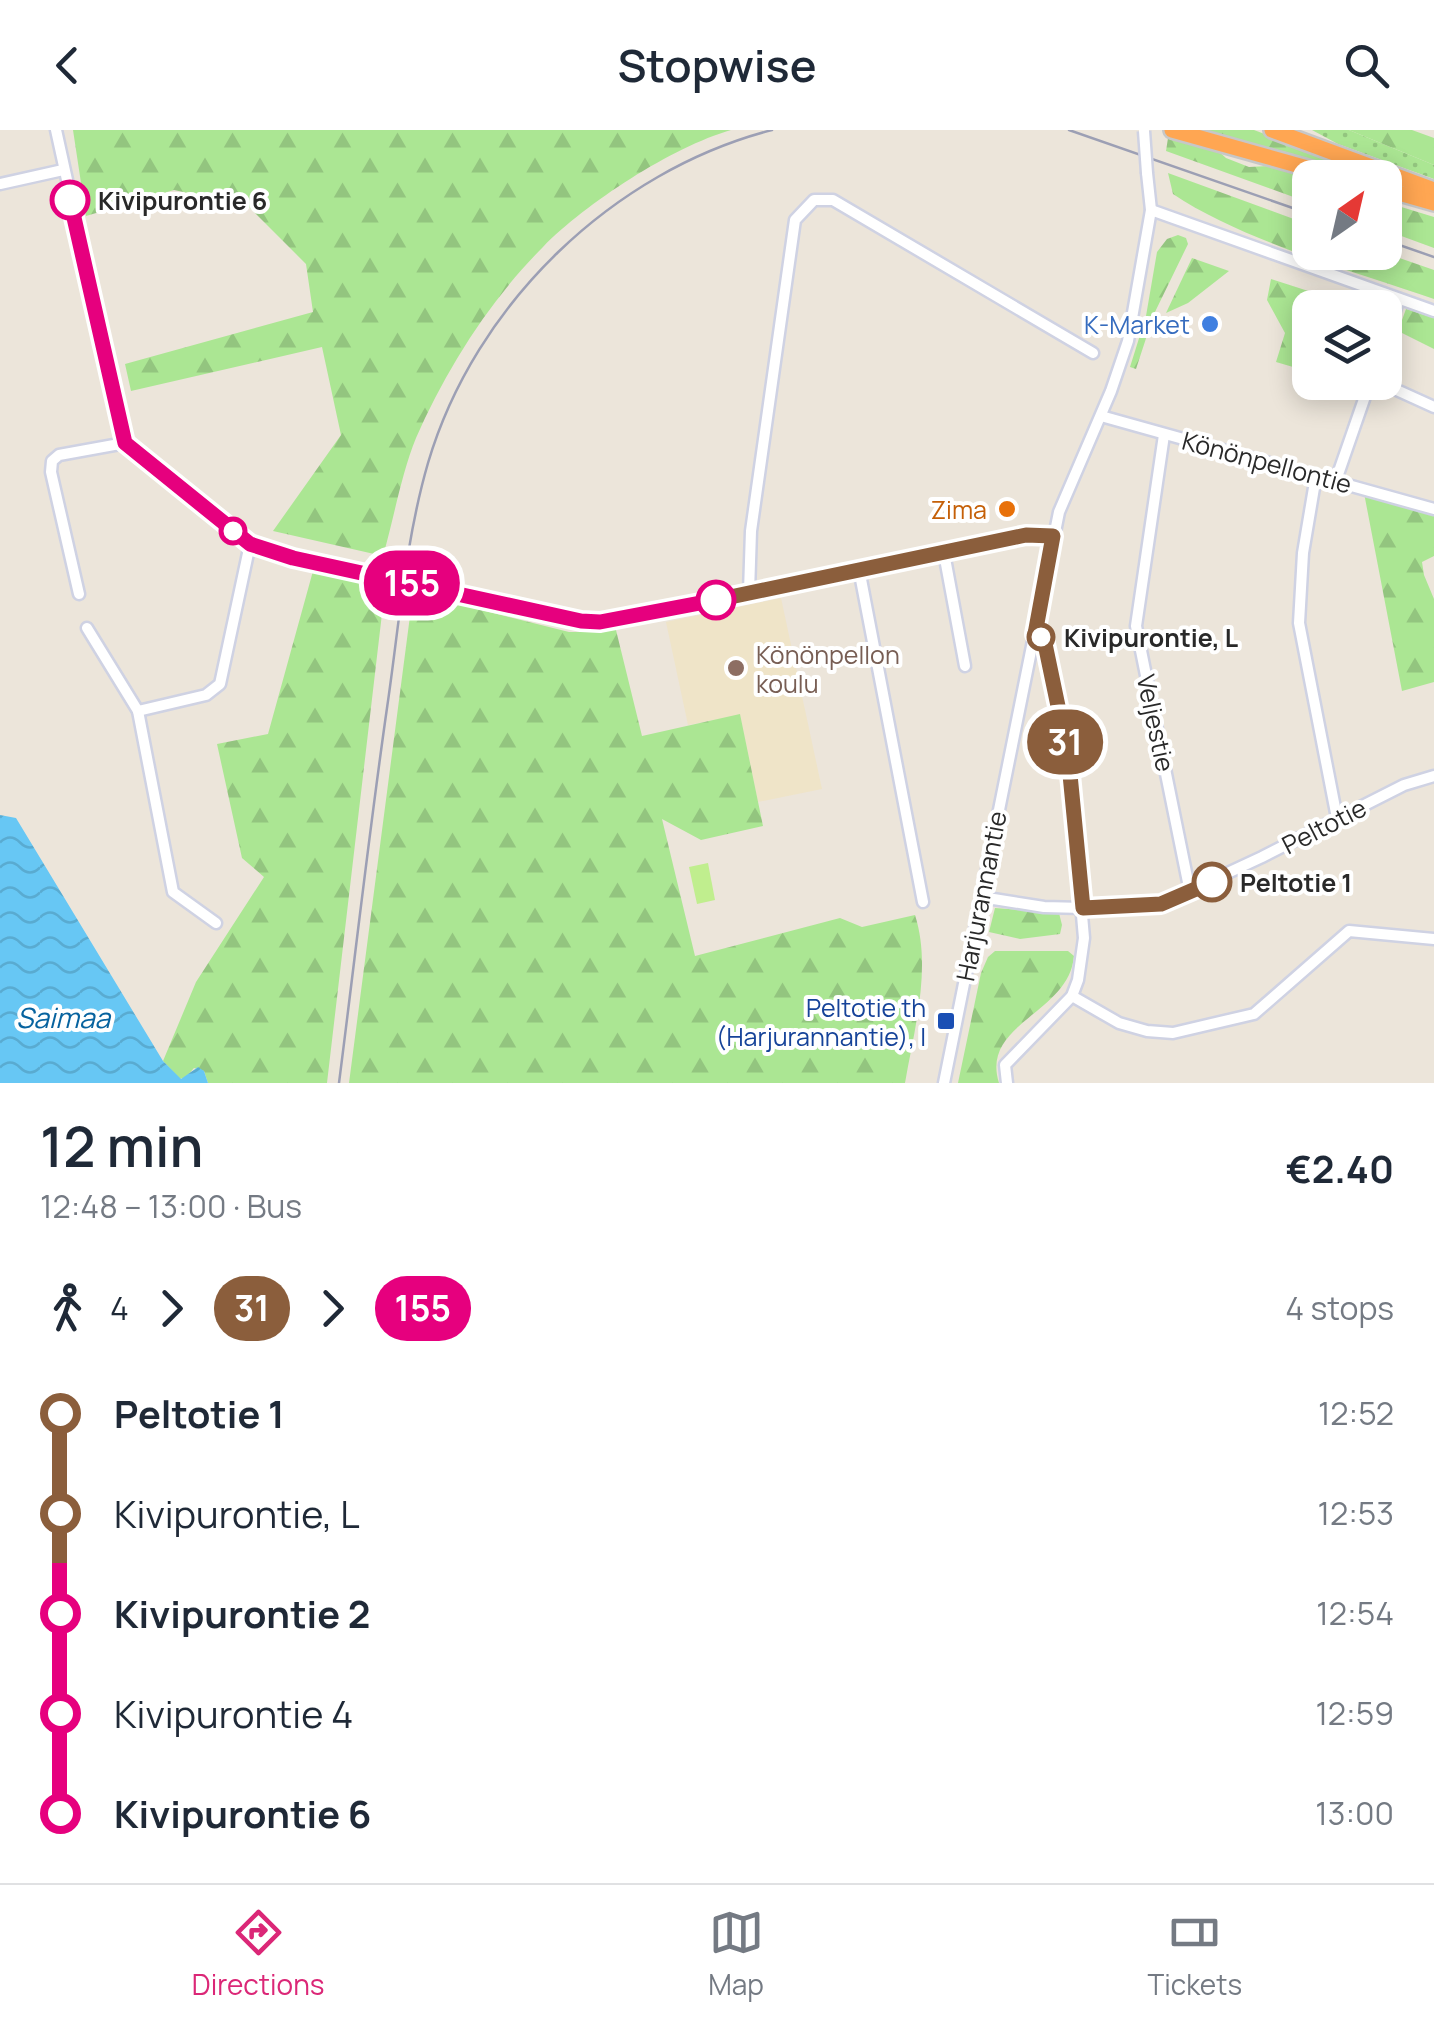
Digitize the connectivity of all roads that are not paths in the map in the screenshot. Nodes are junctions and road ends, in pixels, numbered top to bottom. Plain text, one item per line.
1 (56, 130) edge
2 (1144, 130) edge
3 (1172, 130) edge
4 (1272, 130) edge
5 (1292, 164) edge
6 (63, 170) junction
7 (0, 184) edge
8 (1434, 190) edge
9 (1402, 194) edge
10 (1434, 203) edge
11 (1151, 210) junction
12 (1374, 290) edge
13 (1402, 300) edge
14 (1434, 311) edge
15 (1093, 353) dead end
16 (1402, 392) edge
17 (1364, 400) edge
18 (1434, 407) edge
19 (1100, 416) junction
20 (1164, 435) junction
21 (125, 443) junction
22 (1316, 476) junction
23 (1336, 480) junction
24 (1434, 509) edge
25 (1053, 536) junction
26 (250, 544) junction
27 (944, 553) junction
28 (859, 569) junction
29 (749, 592) junction
30 (79, 594) dead end
31 (86, 628) dead end
32 (1035, 634) junction
33 (965, 666) dead end
34 (138, 711) junction
35 (1434, 776) edge
36 (1337, 818) junction
37 (1190, 892) junction
38 (981, 897) junction
39 (923, 902) dead end
40 (1083, 908) junction
41 (216, 923) dead end
42 (1434, 939) edge
43 (1072, 996) junction
44 (944, 1083) edge
45 (1007, 1083) edge

1 - 6 street
2 - 11 street, Harjurannantie, bridge
3 - 5 highway
4 - 8 highway
6 - 7 street
6 - 21 street
9 - 10 highway
11 - 12 street
11 - 19 street, Harjurannantie
13 - 14 street
15 - 29 street
16 - 18 street
17 - 23 street
19 - 20 street, Könönpellontie
19 - 25 street, Harjurannantie
20 - 22 street, Könönpellontie
20 - 37 street, Veljestie
21 - 26 street
21 - 30 street
22 - 23 street, Könönpellontie
22 - 36 street
23 - 24 street, Könönpellontie
25 - 27 street
25 - 32 street, Harjurannantie
26 - 29 street
26 - 34 street
27 - 28 street
27 - 33 street
28 - 29 street
28 - 39 street
31 - 34 street
32 - 38 street, Harjurannantie
32 - 40 street
34 - 41 street
35 - 36 street, Peltotie
36 - 37 street, Peltotie
37 - 40 street, Peltotie
38 - 40 street, Peltotie
38 - 44 street, Harjurannantie
40 - 43 street
42 - 43 street
43 - 45 street

